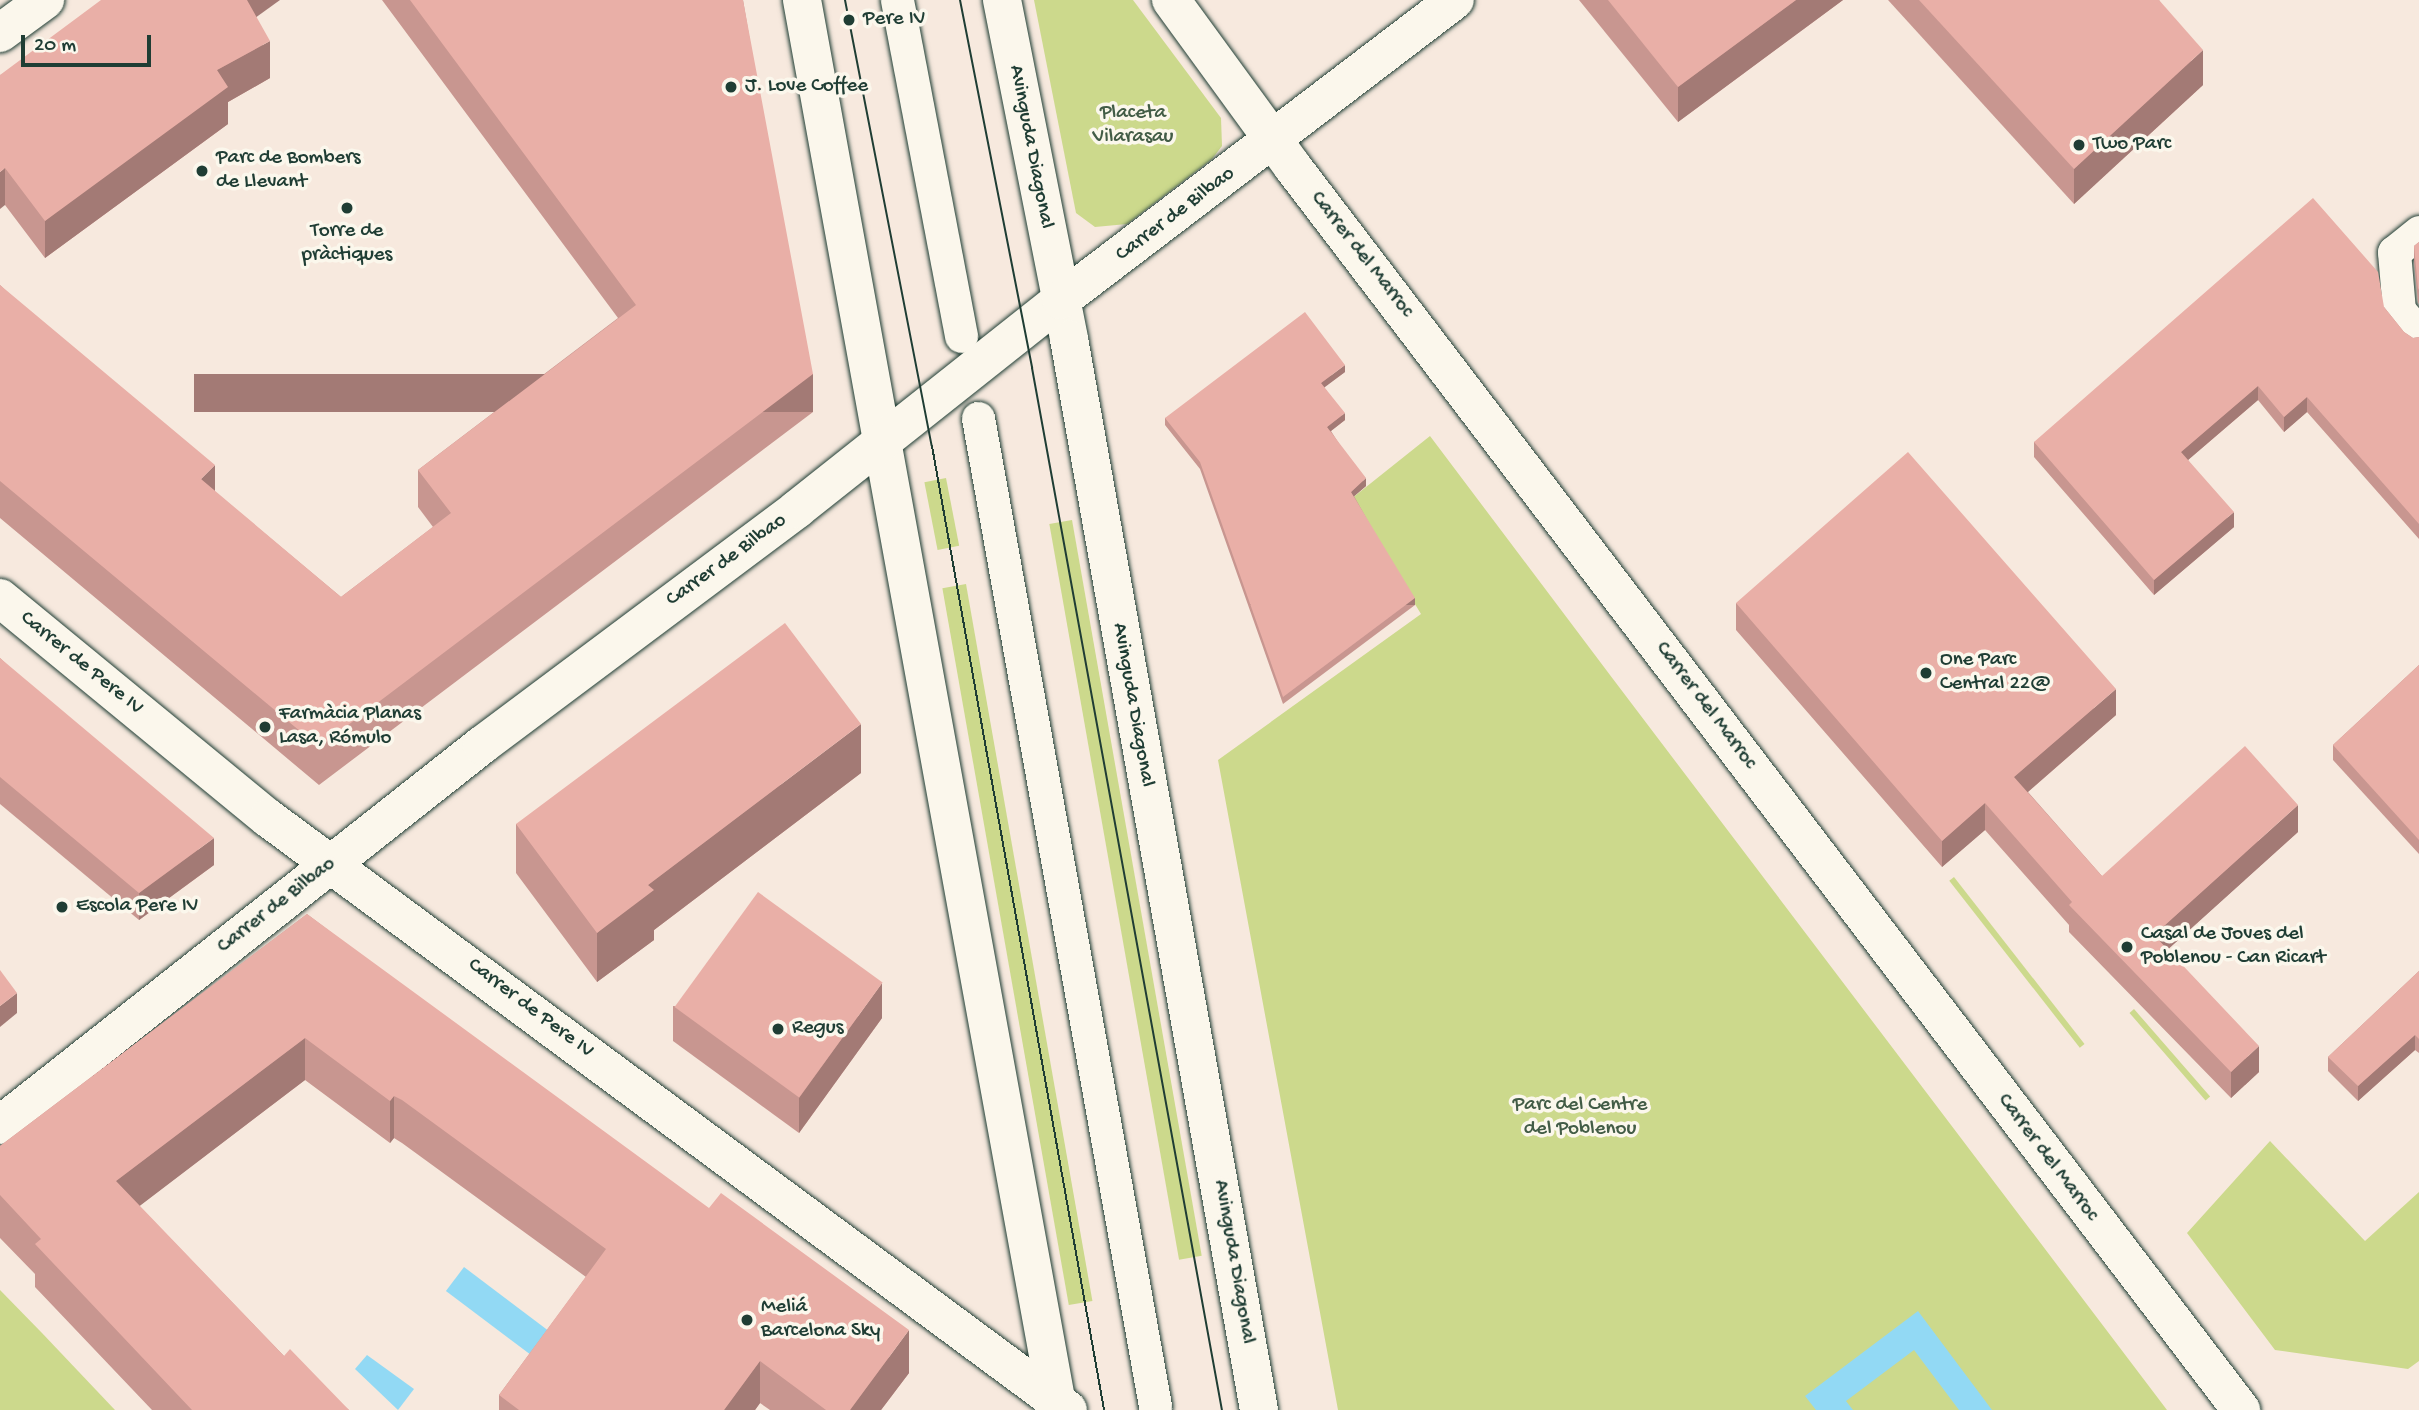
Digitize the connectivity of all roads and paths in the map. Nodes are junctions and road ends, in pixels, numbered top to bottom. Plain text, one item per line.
1 (45, 0) edge
2 (802, 0) edge
3 (897, 0) edge
4 (1002, 0) edge
5 (1171, 0) edge
6 (1455, 0) edge
7 (0, 33) edge
8 (1275, 142) junction
9 (2419, 232) edge
10 (1061, 300) junction
11 (2419, 334) edge
12 (961, 337) dead end
13 (978, 418) dead end
14 (885, 441) junction
15 (0, 598) edge
16 (330, 864) junction
17 (0, 1125) edge
18 (1155, 1406) dead end
19 (1057, 1408) edge
20 (1259, 1410) edge
21 (2241, 1410) edge

1 - 7 street
2 - 14 street
3 - 12 street
4 - 10 street, Avinguda Diagonal
5 - 8 street, Carrer del Marroc
6 - 8 street, Carrer de Bilbao
8 - 10 street, Carrer de Bilbao
8 - 21 street, Carrer del Marroc
9 - 11 street
10 - 14 street, Carrer de Bilbao
10 - 20 street, Avinguda Diagonal
13 - 18 street
14 - 16 street, Carrer de Bilbao
14 - 19 street
15 - 16 street, Carrer de Pere IV
16 - 17 street, Carrer de Bilbao
16 - 19 street, Carrer de Pere IV

